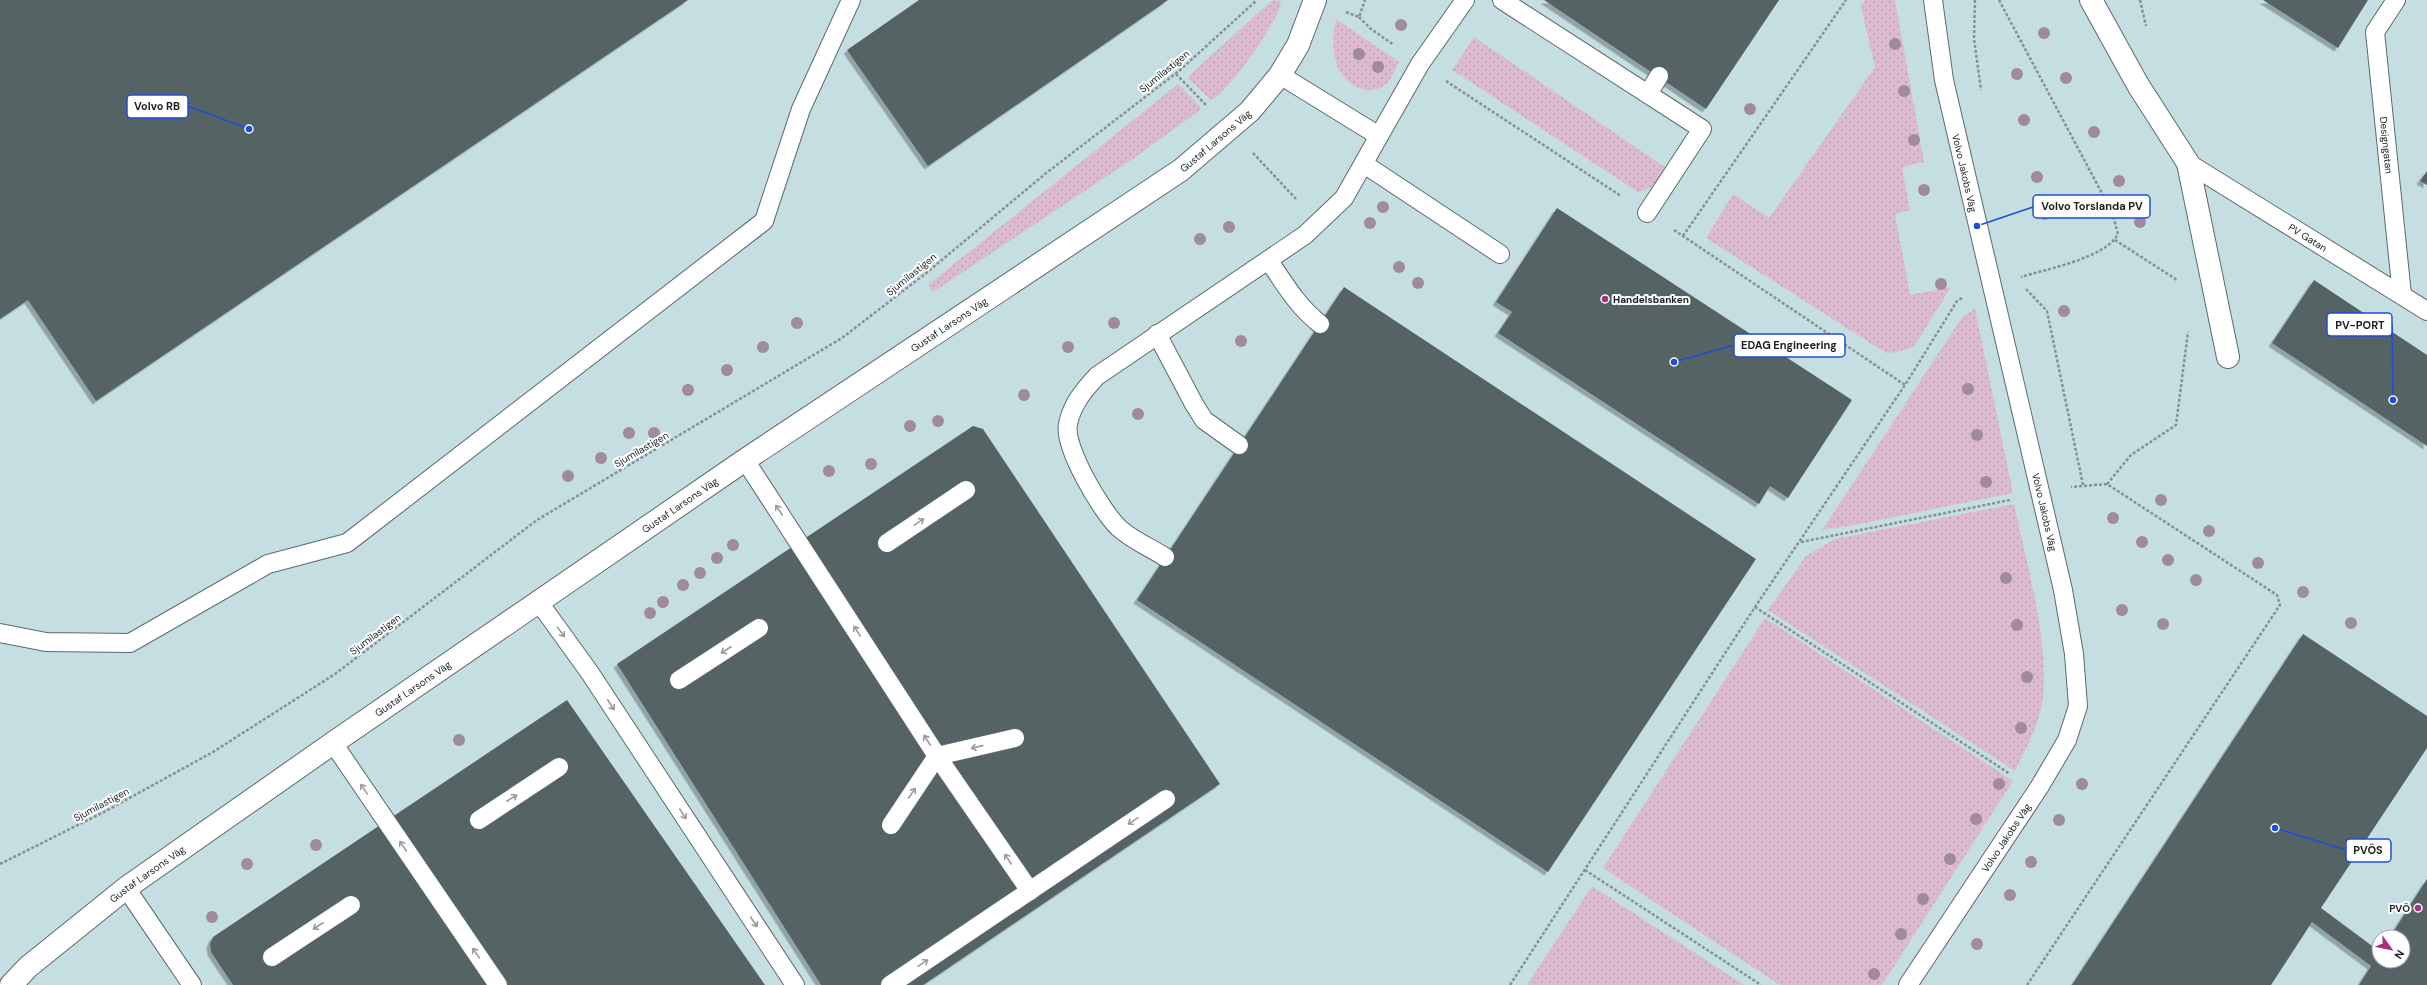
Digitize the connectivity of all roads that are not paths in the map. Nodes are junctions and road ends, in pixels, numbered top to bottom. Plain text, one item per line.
1 (851, 0) edge
2 (1315, 0) edge
3 (1465, 0) edge
4 (1502, 0) edge
5 (1933, 0) edge
6 (2091, 0) edge
7 (2396, 0) edge
8 (1280, 75) junction
9 (1659, 76) dead end
10 (1648, 94) junction
11 (1379, 136) junction
12 (2188, 163) junction
13 (1364, 164) junction
14 (1647, 212) road end
15 (1500, 254) dead end
16 (1269, 261) junction
17 (2402, 295) junction
18 (2427, 311) edge
19 (1320, 324) dead end
20 (1157, 334) junction
21 (2228, 357) dead end
22 (1239, 445) dead end
23 (745, 460) junction
24 (966, 490) dead end
25 (887, 543) dead end
26 (1166, 557) dead end
27 (538, 600) junction
28 (759, 628) dead end
29 (0, 633) edge
30 (679, 680) dead end
31 (1015, 738) dead end
32 (333, 743) junction
33 (937, 756) junction
34 (560, 767) dead end
35 (1166, 799) dead end
36 (480, 820) dead end
37 (890, 825) dead end
38 (126, 888) junction
39 (1030, 891) junction
40 (351, 905) dead end
41 (272, 957) dead end
42 (11, 985) edge
43 (192, 985) edge
44 (498, 985) edge
45 (795, 985) edge
46 (890, 985) edge
47 (1908, 985) edge

1 - 29 lane
2 - 8 street, Gustaf Larsons Väg
3 - 11 lane
4 - 10 lane
5 - 47 lane, Volvo Jakobs Väg
6 - 12 street
7 - 17 lane, Designgatan
8 - 11 lane
8 - 23 street, Gustaf Larsons Väg
9 - 10 lane
10 - 14 lane
11 - 13 lane
12 - 17 lane, PV Gatan
12 - 21 street
13 - 15 lane
13 - 16 lane
16 - 19 lane
16 - 20 lane
17 - 18 lane, PV Gatan
20 - 22 lane
20 - 26 lane
23 - 27 street, Gustaf Larsons Väg
33 -> 23 lane
25 -> 24 lane
27 - 32 street, Gustaf Larsons Väg
27 -> 45 lane
28 -> 30 lane
31 -> 33 lane
32 - 38 street, Gustaf Larsons Väg
44 -> 32 lane
37 -> 33 lane
39 -> 33 lane
36 -> 34 lane
35 -> 39 lane
38 - 42 street, Gustaf Larsons Väg
38 - 43 lane
46 -> 39 lane
40 -> 41 lane

